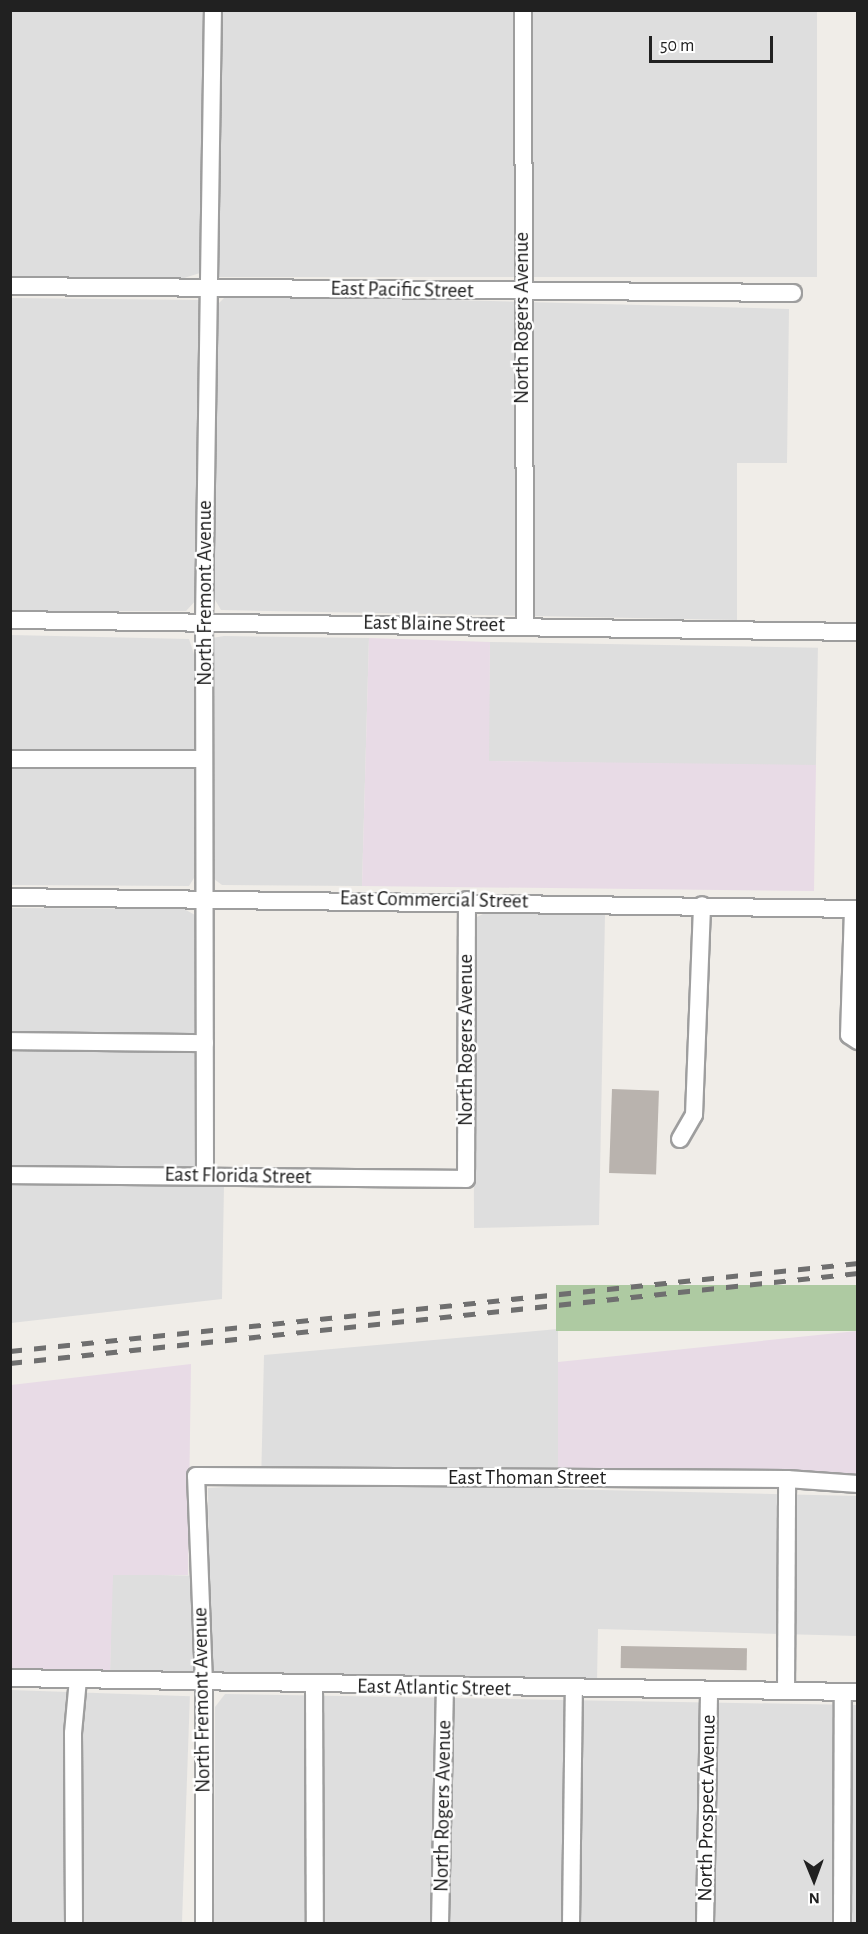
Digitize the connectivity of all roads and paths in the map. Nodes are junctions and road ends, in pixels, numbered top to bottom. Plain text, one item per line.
1 (213, 10) edge
2 (523, 10) edge
3 (208, 285) junction
4 (10, 286) edge
5 (521, 293) junction
6 (793, 293) dead end
7 (10, 620) edge
8 (204, 621) junction
9 (525, 626) junction
10 (858, 632) edge
11 (10, 759) edge
12 (204, 759) junction
13 (10, 897) edge
14 (204, 898) junction
15 (467, 900) junction
16 (702, 905) junction
17 (855, 909) edge
18 (10, 1041) edge
19 (858, 1041) edge
20 (205, 1042) junction
21 (680, 1139) dead end
22 (10, 1175) edge
23 (205, 1176) junction
24 (466, 1179) joint
25 (196, 1476) joint
26 (787, 1479) junction
27 (858, 1484) edge
28 (10, 1678) edge
29 (78, 1679) junction
30 (204, 1683) junction
31 (314, 1685) junction
32 (445, 1688) junction
33 (574, 1690) junction
34 (786, 1691) junction
35 (709, 1692) junction
36 (850, 1692) edge
37 (74, 1923) edge
38 (204, 1923) edge
39 (315, 1923) edge
40 (440, 1923) edge
41 (571, 1923) edge
42 (705, 1923) edge
43 (842, 1923) edge

1 - 3 street, North Fremont Avenue
2 - 5 street, North Rogers Avenue
3 - 4 street, East Pacific Street
3 - 5 street, East Pacific Street
3 - 8 street, North Fremont Avenue
5 - 6 street, East Pacific Street
5 - 9 street, North Rogers Avenue
7 - 8 street, East Blaine Street
8 - 9 street, East Blaine Street
8 - 12 street, North Fremont Avenue
9 - 10 street, East Blaine Street
11 - 12 street
12 - 14 street, North Fremont Avenue
13 - 14 street, East Commercial Street
14 - 15 street, East Commercial Street
14 - 20 street, North Fremont Avenue
15 - 16 street, East Commercial Street
15 - 24 street, North Rogers Avenue
16 - 17 street, East Commercial Street
16 - 21 street
17 - 19 street
18 - 20 street
20 - 23 street, North Fremont Avenue
22 - 23 street, East Florida Street
23 - 24 street, East Florida Street
25 - 26 street, East Thoman Street
25 - 30 street, North Fremont Avenue
26 - 27 street, East Thoman Street
26 - 34 street
28 - 29 street, East Atlantic Street
29 - 30 street, East Atlantic Street
29 - 37 street
30 - 31 street, East Atlantic Street
30 - 38 street, North Fremont Avenue
31 - 32 street, East Atlantic Street
31 - 39 street
32 - 33 street, East Atlantic Street
32 - 40 street, North Rogers Avenue
33 - 35 street, East Atlantic Street
33 - 41 street
34 - 35 street, East Atlantic Street
34 - 36 street, East Atlantic Street
35 - 42 street, North Prospect Avenue
36 - 43 street

